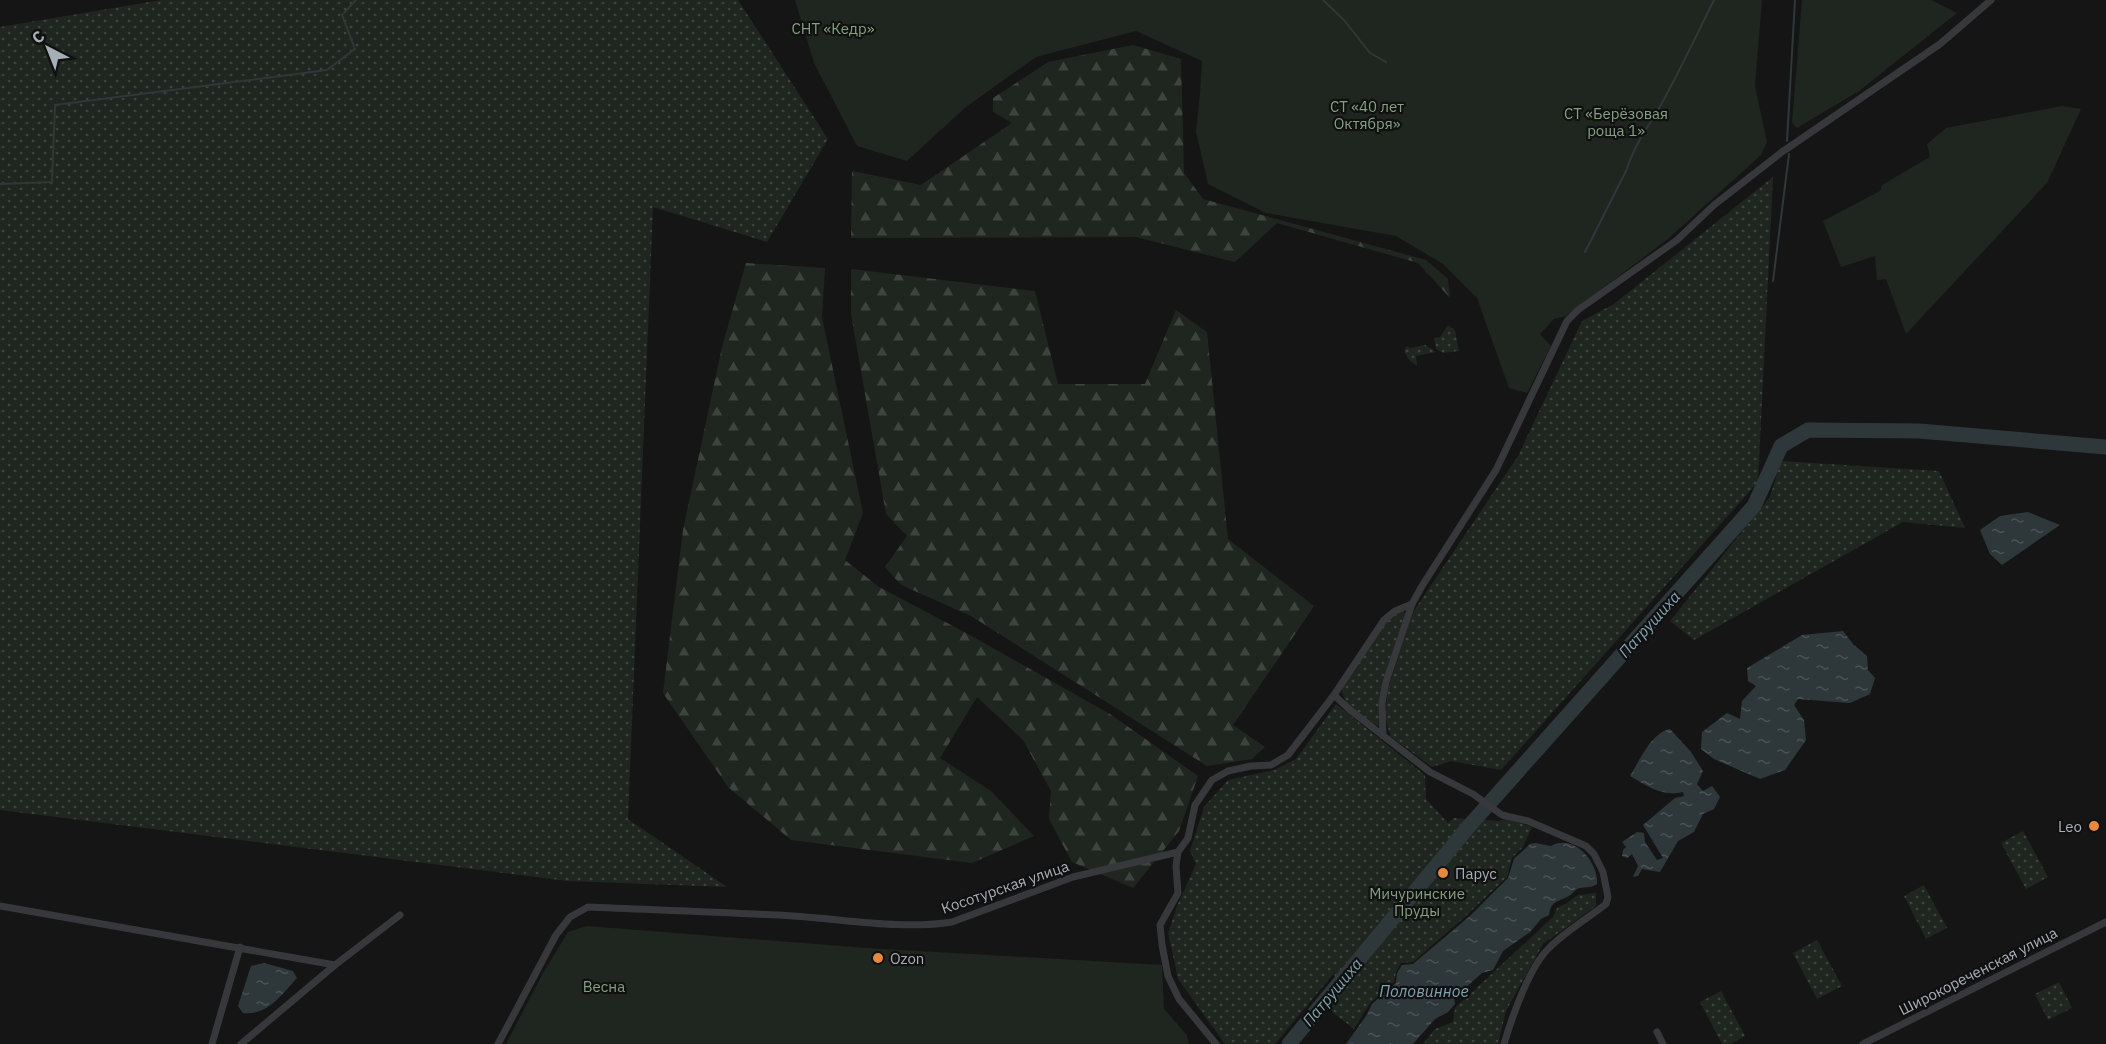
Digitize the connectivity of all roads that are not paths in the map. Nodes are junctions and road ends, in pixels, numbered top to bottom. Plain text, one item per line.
1 (1991, 0) edge
2 (1413, 604) junction
3 (1334, 695) junction
4 (1383, 736) junction
5 (1178, 852) junction
6 (0, 906) edge
7 (400, 915) dead end
8 (2106, 921) edge
9 (240, 947) junction
10 (335, 965) junction
11 (1657, 1032) dead end
12 (212, 1044) edge
13 (240, 1044) edge
14 (498, 1044) edge
15 (1216, 1044) edge
16 (1504, 1044) edge
17 (1663, 1044) edge
18 (1863, 1044) edge

1 - 2 street
2 - 3 street
2 - 4 street
3 - 4 street
3 - 5 street
4 - 16 street
5 - 14 street, Косотурская улица
5 - 15 street
6 - 9 street
7 - 10 street
8 - 18 street, Широкореченская улица
9 - 10 street
9 - 12 street
10 - 13 street
11 - 17 street

